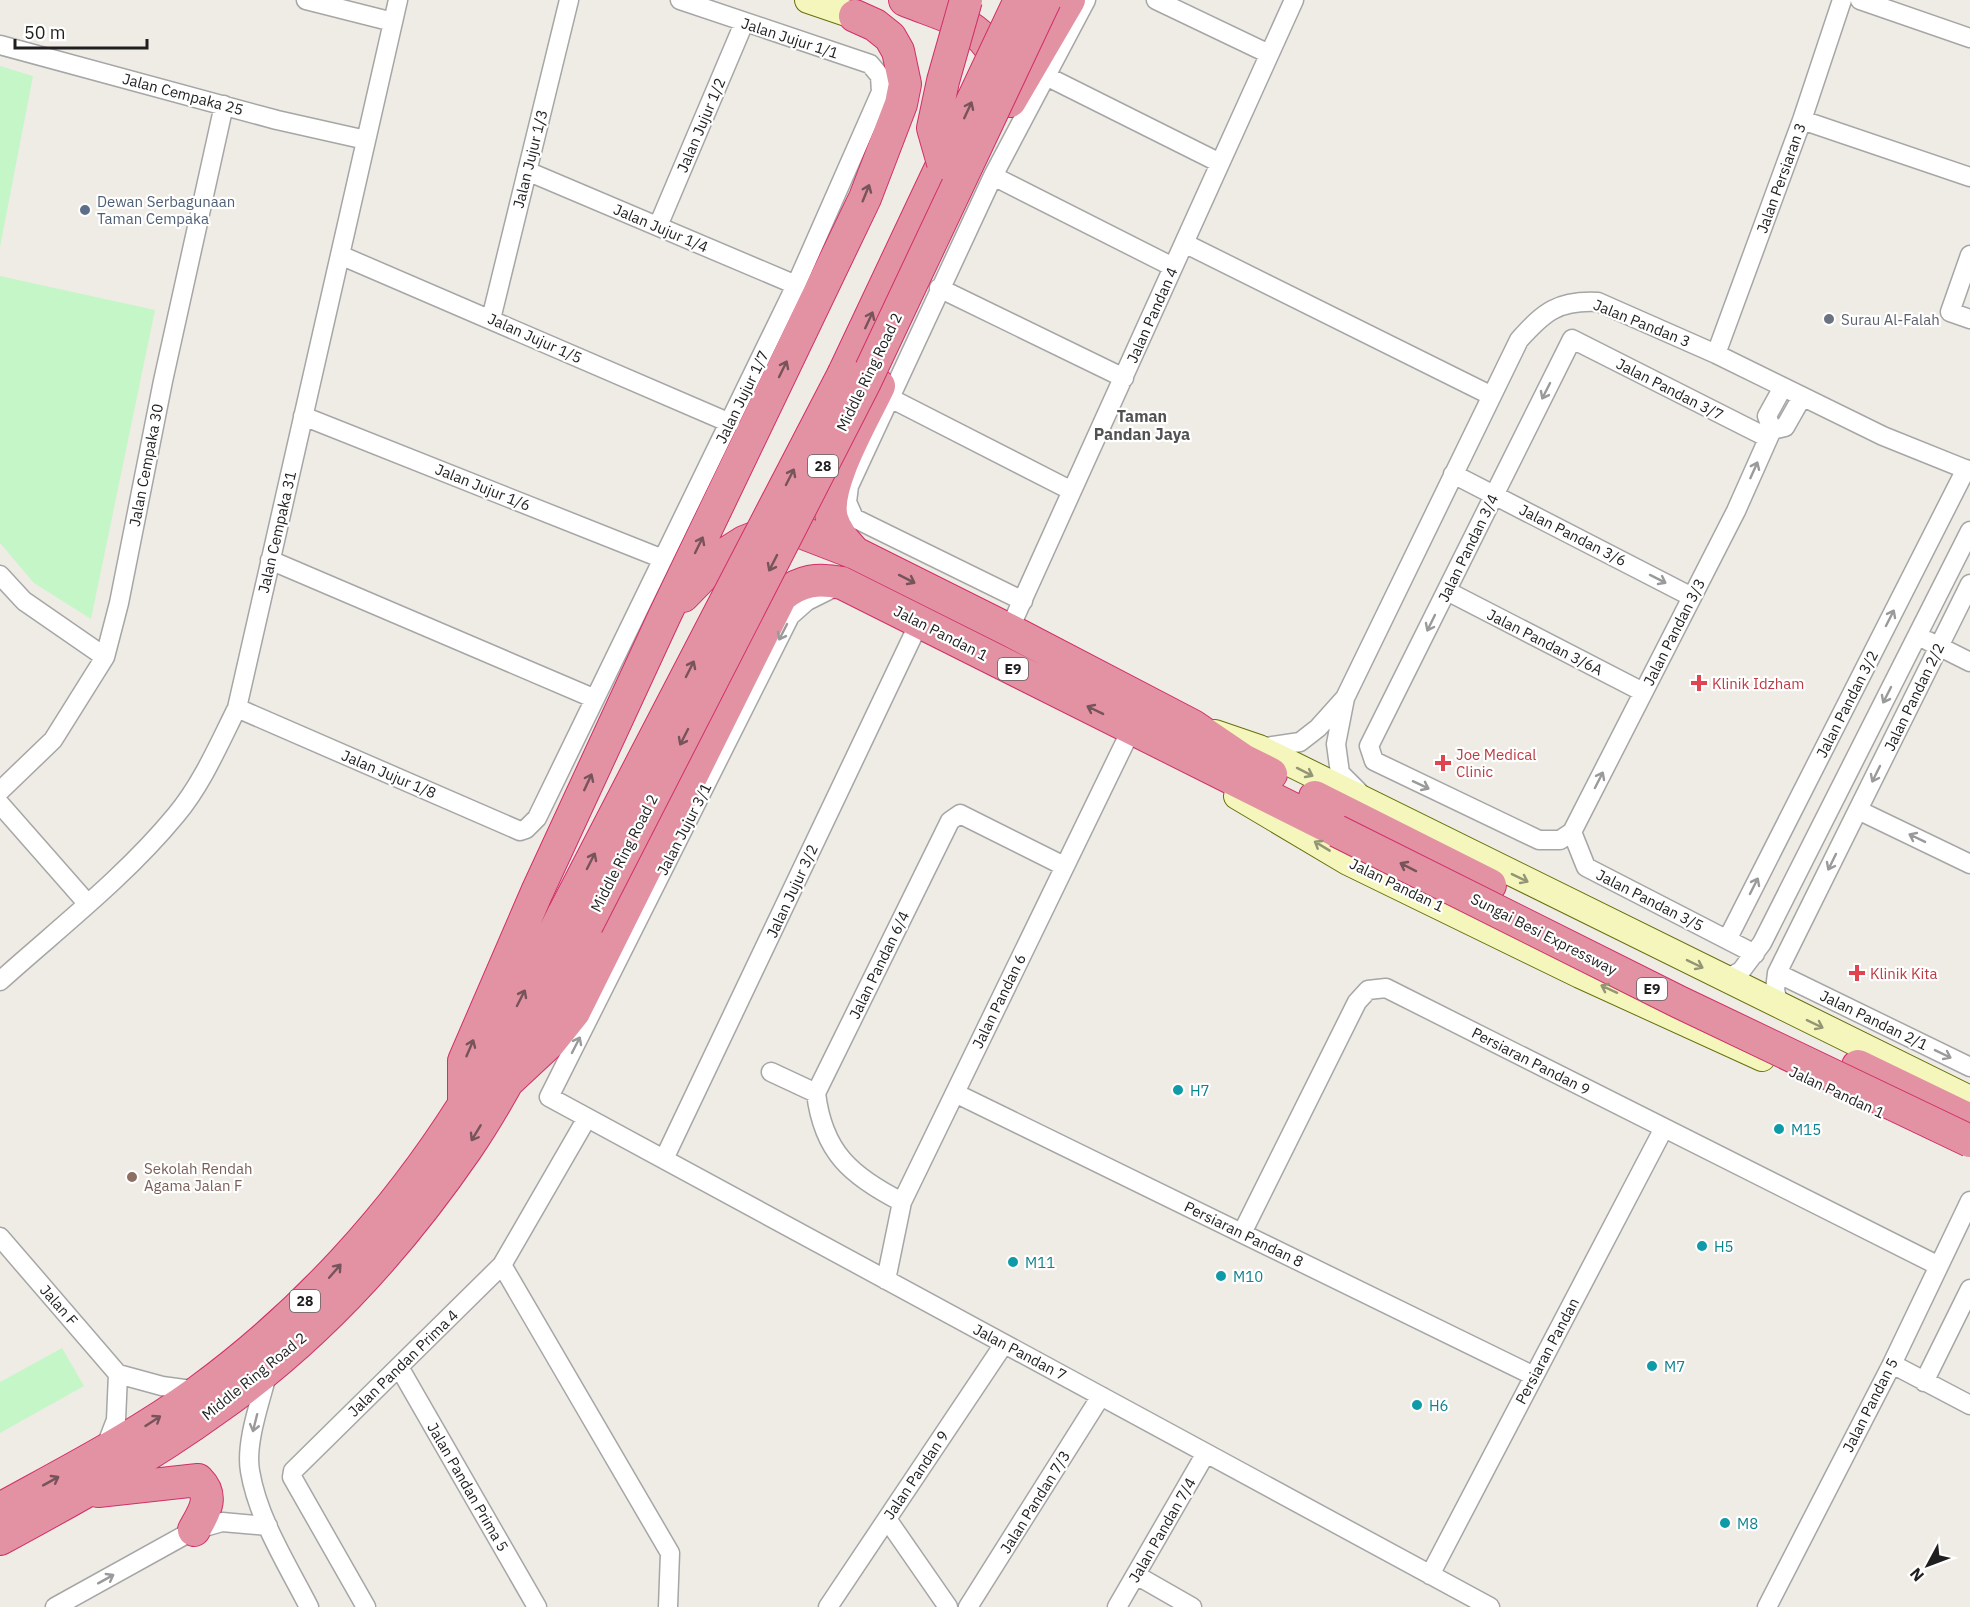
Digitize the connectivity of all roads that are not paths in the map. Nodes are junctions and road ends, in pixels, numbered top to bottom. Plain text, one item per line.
1 (306, 0) edge
2 (399, 0) edge
3 (569, 0) edge
4 (680, 0) edge
5 (808, 0) edge
6 (905, 0) edge
7 (966, 0) edge
8 (1020, 0) edge
9 (1045, 0) edge
10 (1069, 0) edge
11 (1086, 0) edge
12 (1156, 0) edge
13 (1294, 0) edge
14 (1842, 0) edge
15 (1860, 0) edge
16 (855, 16) joint
17 (393, 22) junction
18 (744, 23) junction
19 (1970, 38) edge
20 (0, 45) edge
21 (1269, 54) junction
22 (1046, 76) junction
23 (881, 92) joint
24 (224, 105) junction
25 (1008, 106) junction
26 (1802, 120) junction
27 (366, 140) junction
28 (943, 163) junction
29 (1221, 163) junction
30 (527, 171) junction
31 (993, 176) junction
32 (1970, 177) edge
33 (658, 226) junction
34 (1184, 243) junction
35 (340, 255) junction
36 (1970, 255) edge
37 (1173, 267) junction
38 (796, 285) junction
39 (939, 288) junction
40 (491, 319) junction
41 (1970, 319) edge
42 (1572, 339) joint
43 (1716, 354) junction
44 (1124, 378) junction
45 (1783, 387) junction
46 (1490, 395) junction
47 (1802, 397) junction
48 (890, 398) junction
49 (303, 416) junction
50 (730, 423) junction
51 (1770, 434) junction
52 (1968, 470) edge
53 (1453, 474) junction
54 (1072, 491) junction
55 (1494, 495) junction
56 (1970, 531) edge
57 (855, 553) junction
58 (270, 560) junction
59 (663, 560) junction
60 (0, 575) edge
61 (842, 583) junction
62 (1970, 584) edge
63 (1447, 591) junction
64 (1692, 597) junction
65 (1023, 601) junction
66 (664, 617) junction
67 (919, 623) junction
68 (1009, 630) junction
69 (1917, 636) junction
70 (1939, 647) junction
71 (105, 657) junction
72 (1970, 662) edge
73 (1643, 692) junction
74 (593, 698) junction
75 (1345, 698) junction
76 (237, 708) junction
77 (1132, 728) junction
78 (1189, 740) junction
79 (1259, 748) junction
80 (0, 791) edge
81 (0, 804) edge
82 (1370, 804) junction
83 (1858, 810) junction
84 (537, 818) joint
85 (1572, 832) junction
86 (1970, 864) edge
87 (1064, 866) junction
88 (87, 903) junction
89 (575, 919) junction
90 (1728, 938) junction
91 (1755, 954) junction
92 (1777, 973) junction
93 (1726, 980) junction
94 (0, 981) edge
95 (1771, 1002) junction
96 (1739, 1048) junction
97 (1970, 1067) edge
98 (771, 1072) dead end
99 (506, 1083) junction
100 (816, 1093) junction
101 (955, 1093) junction
102 (549, 1097) joint
103 (1970, 1099) edge
104 (464, 1105) junction
105 (587, 1118) junction
106 (1970, 1120) edge
107 (1664, 1128) junction
108 (1970, 1141) edge
109 (1970, 1153) edge
110 (664, 1159) junction
111 (1970, 1201) edge
112 (902, 1202) junction
113 (1242, 1233) junction
114 (0, 1237) edge
115 (502, 1265) junction
116 (1937, 1266) junction
117 (886, 1280) junction
118 (1970, 1289) edge
119 (1004, 1344) junction
120 (1892, 1364) junction
121 (269, 1366) junction
122 (399, 1366) junction
123 (118, 1374) junction
124 (1534, 1376) junction
125 (1924, 1382) junction
126 (199, 1391) junction
127 (1101, 1396) junction
128 (1970, 1405) edge
129 (103, 1452) junction
130 (1206, 1453) junction
131 (85, 1493) junction
132 (0, 1509) edge
133 (887, 1519) junction
134 (268, 1526) junction
135 (194, 1530) junction
136 (0, 1539) edge
137 (1136, 1575) junction
138 (1430, 1575) junction
139 (55, 1607) edge
140 (309, 1607) edge
141 (366, 1607) edge
142 (537, 1607) edge
143 (668, 1607) edge
144 (828, 1607) edge
145 (948, 1607) edge
146 (968, 1607) edge
147 (1118, 1607) edge
148 (1192, 1607) edge
149 (1490, 1607) edge
150 (1767, 1607) edge

1 - 17 street
2 - 17 street, Jalan Cempaka 31
3 - 30 street, Jalan Jujur 1/3
4 - 18 street, Jalan Jujur 1/1
5 - 16 main road
6 - 25 highway
7 - 28 highway, bridge
28 -> 8 highway, Middle Ring Road 2 / 28, bridge
9 -> 89 highway, Middle Ring Road 2 / 28, bridge
10 - 25 highway
11 - 22 street
12 - 21 street
13 - 21 street, Jalan Pandan 4
14 - 26 street, Jalan Persiaran 3
15 - 19 street
66 -> 16 highway
17 - 27 street, Jalan Cempaka 31
18 - 23 street, Jalan Jujur 1/1
18 - 33 street, Jalan Jujur 1/2
20 - 24 street, Jalan Cempaka 25
21 - 29 street, Jalan Pandan 4
22 - 29 street
22 - 31 street
23 - 38 street, Jalan Jujur 1/7
24 - 27 street, Jalan Cempaka 25
24 - 71 street, Jalan Cempaka 30
25 - 57 highway
26 - 32 street
26 - 43 street, Jalan Persiaran 3
27 - 35 street, Jalan Cempaka 31
89 -> 28 highway, Middle Ring Road 2 / 28, bridge
29 - 34 street, Jalan Pandan 4
30 - 33 street, Jalan Jujur 1/4
30 - 40 street, Jalan Jujur 1/3
31 - 37 street
31 - 39 street
33 - 38 street, Jalan Jujur 1/4
34 - 37 street, Jalan Pandan 4
34 - 46 street
35 - 40 street, Jalan Jujur 1/5
35 - 49 street, Jalan Cempaka 31
36 - 41 street
37 - 44 street, Jalan Pandan 4
38 - 50 street, Jalan Jujur 1/7
39 - 44 street
39 - 48 street
40 - 50 street, Jalan Jujur 1/5
42 - 51 street, Jalan Pandan 3/7
42 -> 55 street, Jalan Pandan 3/4
43 - 45 street, Jalan Pandan 3
43 - 46 street, Jalan Pandan 3
44 - 54 street, Jalan Pandan 4
45 - 47 street, Jalan Pandan 3
45 - 51 street, Jalan Pandan 3/3
46 - 53 street, Jalan Pandan 3
47 - 51 street, Jalan Pandan 3/3
47 - 52 street, Jalan Pandan 3
48 - 54 street
48 - 65 street
49 - 58 street, Jalan Cempaka 31
49 - 59 street, Jalan Jujur 1/6
50 - 59 street, Jalan Jujur 1/7
64 -> 51 street, Jalan Pandan 3/3
90 -> 52 street, Jalan Pandan 3/2
53 - 55 street, Jalan Pandan 3/6
53 - 75 street, Jalan Pandan 3
54 - 65 street, Jalan Pandan 4
55 - 63 street, Jalan Pandan 3/4
55 -> 64 street, Jalan Pandan 3/6
56 - 69 street
57 - 66 highway, Jalan Pandan 1
57 -> 68 highway, Jalan Pandan 1 / E9
58 - 74 street
58 - 76 street, Jalan Cempaka 31
59 - 74 street, Jalan Jujur 1/7
60 - 71 street
61 - 67 highway, Jalan Pandan 1 / E9
61 - 99 highway
61 - 102 street, Jalan Jujur 3/1
62 - 70 street, Jalan Pandan 2/2
63 - 73 street, Jalan Pandan 3/6A
63 -> 85 street, Jalan Pandan 3/4
64 - 73 street, Jalan Pandan 3/3
65 - 68 street, Jalan Pandan 4
104 -> 66 highway
77 -> 67 highway, Jalan Pandan 1 / E9
67 - 110 street, Jalan Jujur 3/2
68 - 78 highway, Jalan Pandan 1 / E9
69 - 70 street
69 -> 91 street
70 - 72 street
70 -> 83 street, Jalan Pandan 2/2
71 - 80 street, Jalan Cempaka 30
85 -> 73 street, Jalan Pandan 3/3
74 - 84 street, Jalan Jujur 1/7
75 - 79 street, Jalan Pandan 3
75 - 82 street, Jalan Pandan 3
76 - 84 street, Jalan Jujur 1/8
76 - 88 street, Jalan Cempaka 31
77 - 78 highway, Jalan Pandan 1 / E9
77 - 87 street, Jalan Pandan 6
78 - 79 main road, Jalan Pandan 1
96 -> 78 main road, Jalan Pandan 1
78 - 106 highway, Sungai Besi Expressway / E9
108 -> 78 highway, Sungai Besi Expressway / E9, bridge
79 -> 82 main road, Jalan Pandan 1
81 - 88 street
82 -> 93 main road, Jalan Pandan 1
86 -> 83 street
83 -> 92 street, Jalan Pandan 2/2
85 - 90 street, Jalan Pandan 3/5
87 - 100 street, Jalan Pandan 6/4
87 - 101 street, Jalan Pandan 6
88 - 94 street, Jalan Cempaka 31
89 - 99 highway, Middle Ring Road 2 / 28
104 -> 89 highway, Middle Ring Road 2 / 28
90 - 91 street, Jalan Pandan 3/5
91 - 93 street
92 - 95 street, Jalan Pandan 2/2
92 -> 97 street, Jalan Pandan 2/1
93 - 95 main road, Jalan Pandan 1
95 - 96 main road
95 -> 103 main road, Jalan Pandan 1
96 - 109 main road, Jalan Pandan 1
98 - 100 street
99 -> 121 highway, Middle Ring Road 2 / 28
100 - 112 street
101 - 112 street, Jalan Pandan 6
101 - 113 street, Persiaran Pandan 8
102 - 105 street, Jalan Pandan 7
126 -> 104 highway, Middle Ring Road 2 / 28
105 - 110 street, Jalan Pandan 7
105 - 115 street, Jalan Pandan Prima 4
107 - 113 street, Persiaran Pandan 9
107 - 116 street, Persiaran Pandan 9
107 - 124 street, Persiaran Pandan
110 - 117 street, Jalan Pandan 7
111 - 116 street, Jalan Pandan 5
112 - 117 street, Jalan Pandan 6
113 - 124 street, Persiaran Pandan 8
114 - 123 street, Jalan F
115 - 122 street, Jalan Pandan Prima 4
115 - 143 street
116 - 120 street, Jalan Pandan 5
117 - 119 street, Jalan Pandan 7
118 - 125 street
119 - 127 street, Jalan Pandan 7
119 - 133 street, Jalan Pandan 9
120 - 125 street
120 - 150 street, Jalan Pandan 5
121 - 131 highway, Middle Ring Road 2 / 28
121 -> 134 street
122 - 141 street, Jalan Pandan Prima 4
122 - 142 street, Jalan Pandan Prima 5
123 - 126 street
123 - 129 street
124 - 138 street, Persiaran Pandan
125 - 128 street
129 -> 126 highway, Middle Ring Road 2 / 28
127 - 130 street, Jalan Pandan 7
127 - 146 street, Jalan Pandan 7/3
132 -> 129 highway, Middle Ring Road 2 / 28
130 - 137 street, Jalan Pandan 7/4
130 - 138 street, Jalan Pandan 7
131 - 135 highway
131 - 136 highway, Middle Ring Road 2 / 28
133 - 144 street, Jalan Pandan 9
133 - 145 street
134 - 135 street
134 - 140 street
139 -> 135 street
137 - 147 street, Jalan Pandan 7/4
137 - 148 street
138 - 149 street, Jalan Pandan 7

